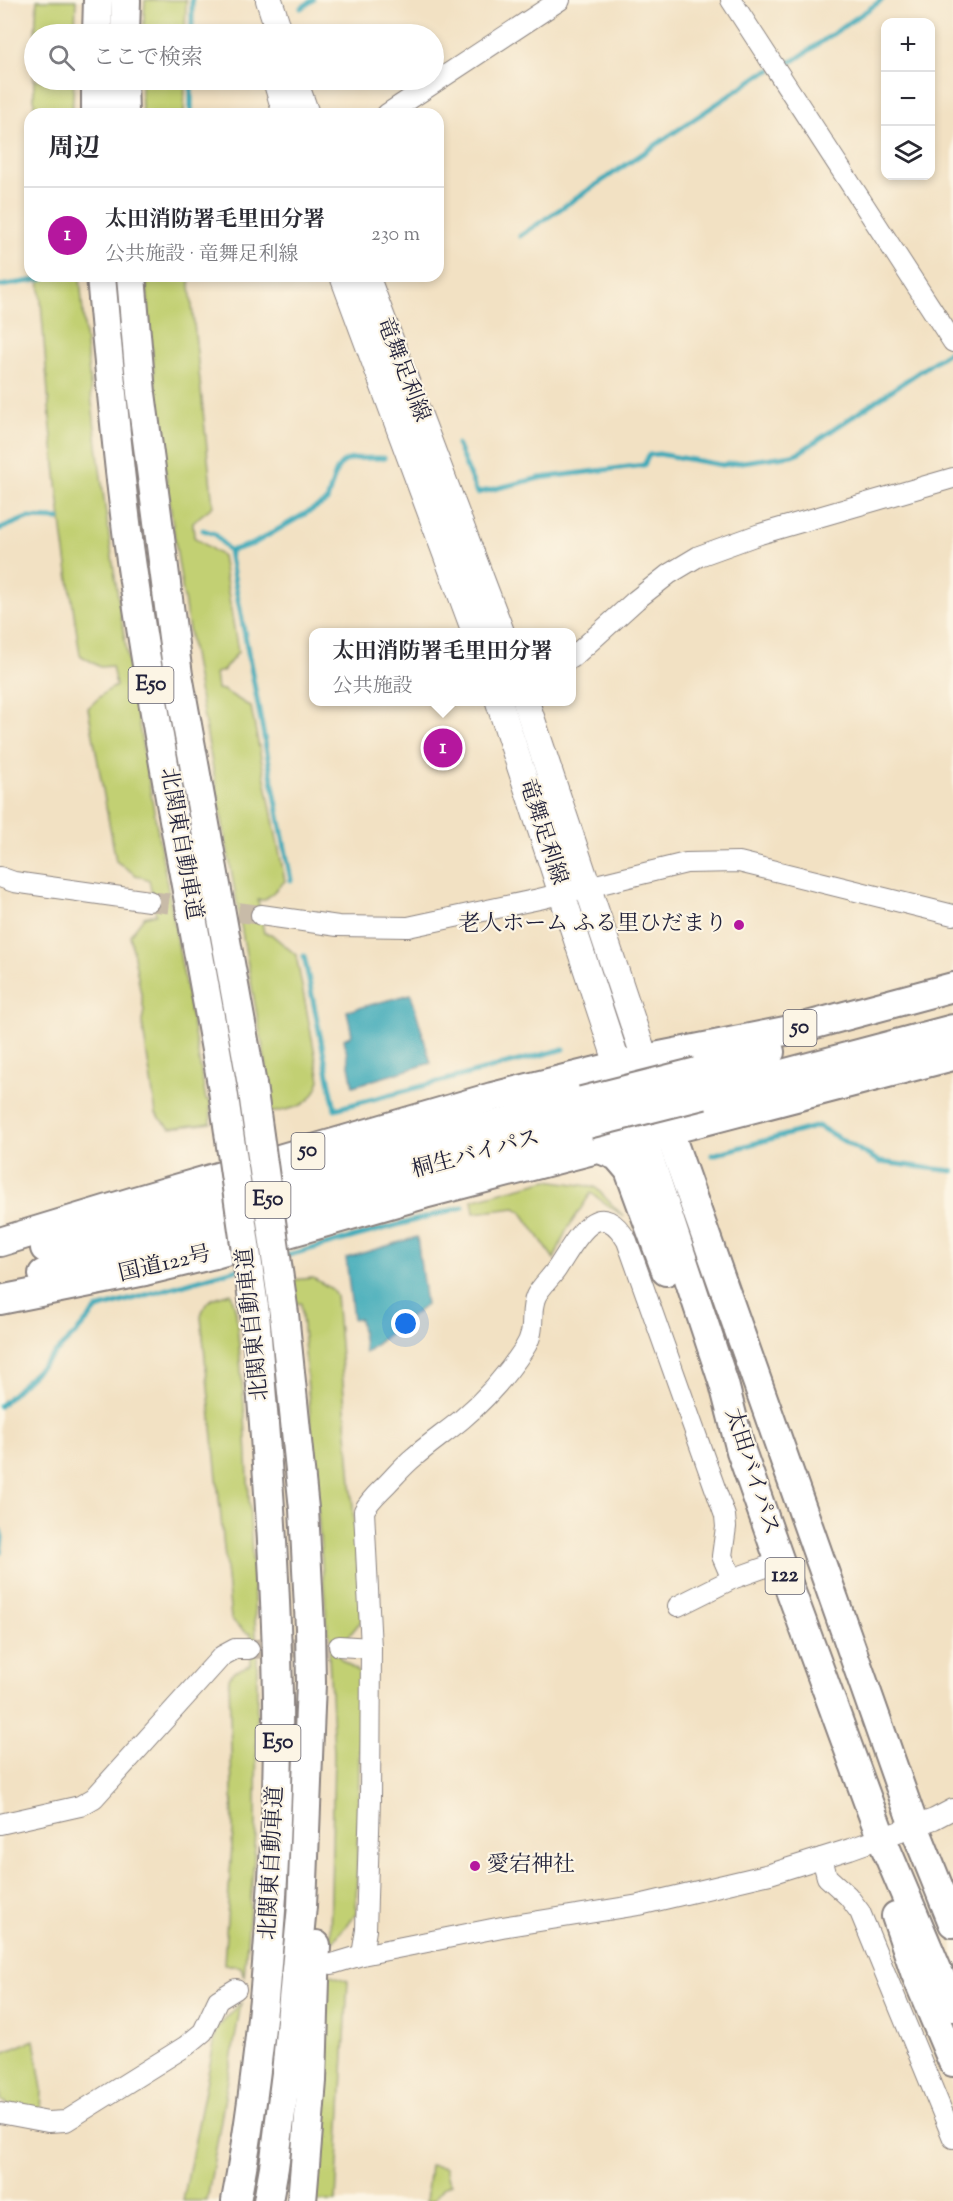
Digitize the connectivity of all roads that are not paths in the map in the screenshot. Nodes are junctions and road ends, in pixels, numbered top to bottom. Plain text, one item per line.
1 (98, 0) edge
2 (126, 0) edge
3 (255, 0) edge
4 (269, 0) edge
5 (560, 0) edge
6 (731, 0) edge
7 (97, 24) edge
8 (125, 24) edge
9 (260, 24) edge
10 (277, 24) edge
11 (444, 76) edge
12 (96, 90) edge
13 (123, 90) edge
14 (279, 90) edge
15 (298, 90) edge
16 (423, 90) edge
17 (96, 108) edge
18 (124, 108) edge
19 (284, 108) edge
20 (304, 108) edge
21 (396, 108) edge
22 (102, 282) edge
23 (132, 282) edge
24 (345, 282) edge
25 (368, 282) edge
26 (953, 342) edge
27 (953, 478) edge
28 (472, 628) edge
29 (499, 628) edge
30 (576, 654) edge
31 (500, 706) edge
32 (527, 706) edge
33 (0, 877) edge
34 (588, 887) junction
35 (562, 893) junction
36 (149, 901) tunnel mouth
37 (261, 915) tunnel mouth
38 (953, 915) edge
39 (953, 987) edge
40 (953, 1004) edge
41 (953, 1029) edge
42 (953, 1056) edge
43 (631, 1062) junction
44 (700, 1083) junction
45 (589, 1124) junction
46 (668, 1130) junction
47 (641, 1137) junction
48 (0, 1242) edge
49 (0, 1260) edge
50 (0, 1286) edge
51 (0, 1300) edge
52 (741, 1451) junction
53 (780, 1562) junction
54 (732, 1579) junction
55 (678, 1606) dead end
56 (339, 1646) tunnel mouth
57 (371, 1648) junction
58 (249, 1649) tunnel mouth
59 (311, 1683) junction
60 (953, 1809) edge
61 (0, 1824) edge
62 (914, 1826) junction
63 (881, 1837) junction
64 (822, 1858) junction
65 (953, 1923) edge
66 (362, 1955) junction
67 (332, 1964) dead end
68 (236, 1989) dead end
69 (953, 2007) edge
70 (953, 2062) edge
71 (0, 2113) edge
72 (953, 2138) edge
73 (234, 2201) edge
74 (268, 2201) edge
75 (302, 2201) edge

1 - 7 highway
2 - 8 highway
3 - 9 main road
4 - 10 main road
5 - 11 street
6 - 26 street
12 - 17 highway
13 - 18 highway
14 - 19 main road
15 - 20 main road
16 - 21 street
22 - 73 highway, 北関東自動車道 / E50, bridge
23 - 59 highway, 北関東自動車道 / E50, bridge
24 - 28 main road, 竜舞足利線
25 - 29 main road, 竜舞足利線
27 - 30 street
31 - 35 main road, 竜舞足利線
32 - 34 main road, 竜舞足利線
33 - 36 street
34 - 35 street
34 - 38 street
34 - 43 main road, 竜舞足利線
35 - 37 street
35 - 43 main road, 竜舞足利線
39 - 43 highway, 50
40 - 44 highway, 桐生バイパス / 50
41 - 44 highway, 桐生バイパス / 50
42 - 46 highway, 国道122号
43 - 46 highway, 太田バイパス / 122
43 - 47 highway, 太田バイパス / 122
43 - 48 highway, 50
44 - 45 highway, 桐生バイパス / 50, bridge
45 - 47 highway, 国道122号 / 50
45 - 49 highway, 桐生バイパス / 50
45 - 50 highway, 桐生バイパス / 50
45 - 51 highway, 国道122号 / 50
45 - 52 highway
46 - 47 highway, 国道122号
46 - 62 highway, 太田バイパス / 122
47 - 52 highway, 太田バイパス / 122
52 - 53 highway, 太田バイパス / 122
53 - 54 street
53 - 63 highway, 太田バイパス / 122
54 - 55 street
54 - 57 street
56 - 57 street
57 - 66 street
58 - 61 street
59 - 74 highway, 北関東自動車道 / E50
59 - 75 highway
60 - 62 street
62 - 63 street
62 - 65 highway, 太田バイパス / 122
63 - 64 street
63 - 69 highway, 太田バイパス / 122
63 - 70 highway
64 - 66 street
64 - 72 street
66 - 67 street
68 - 71 street

